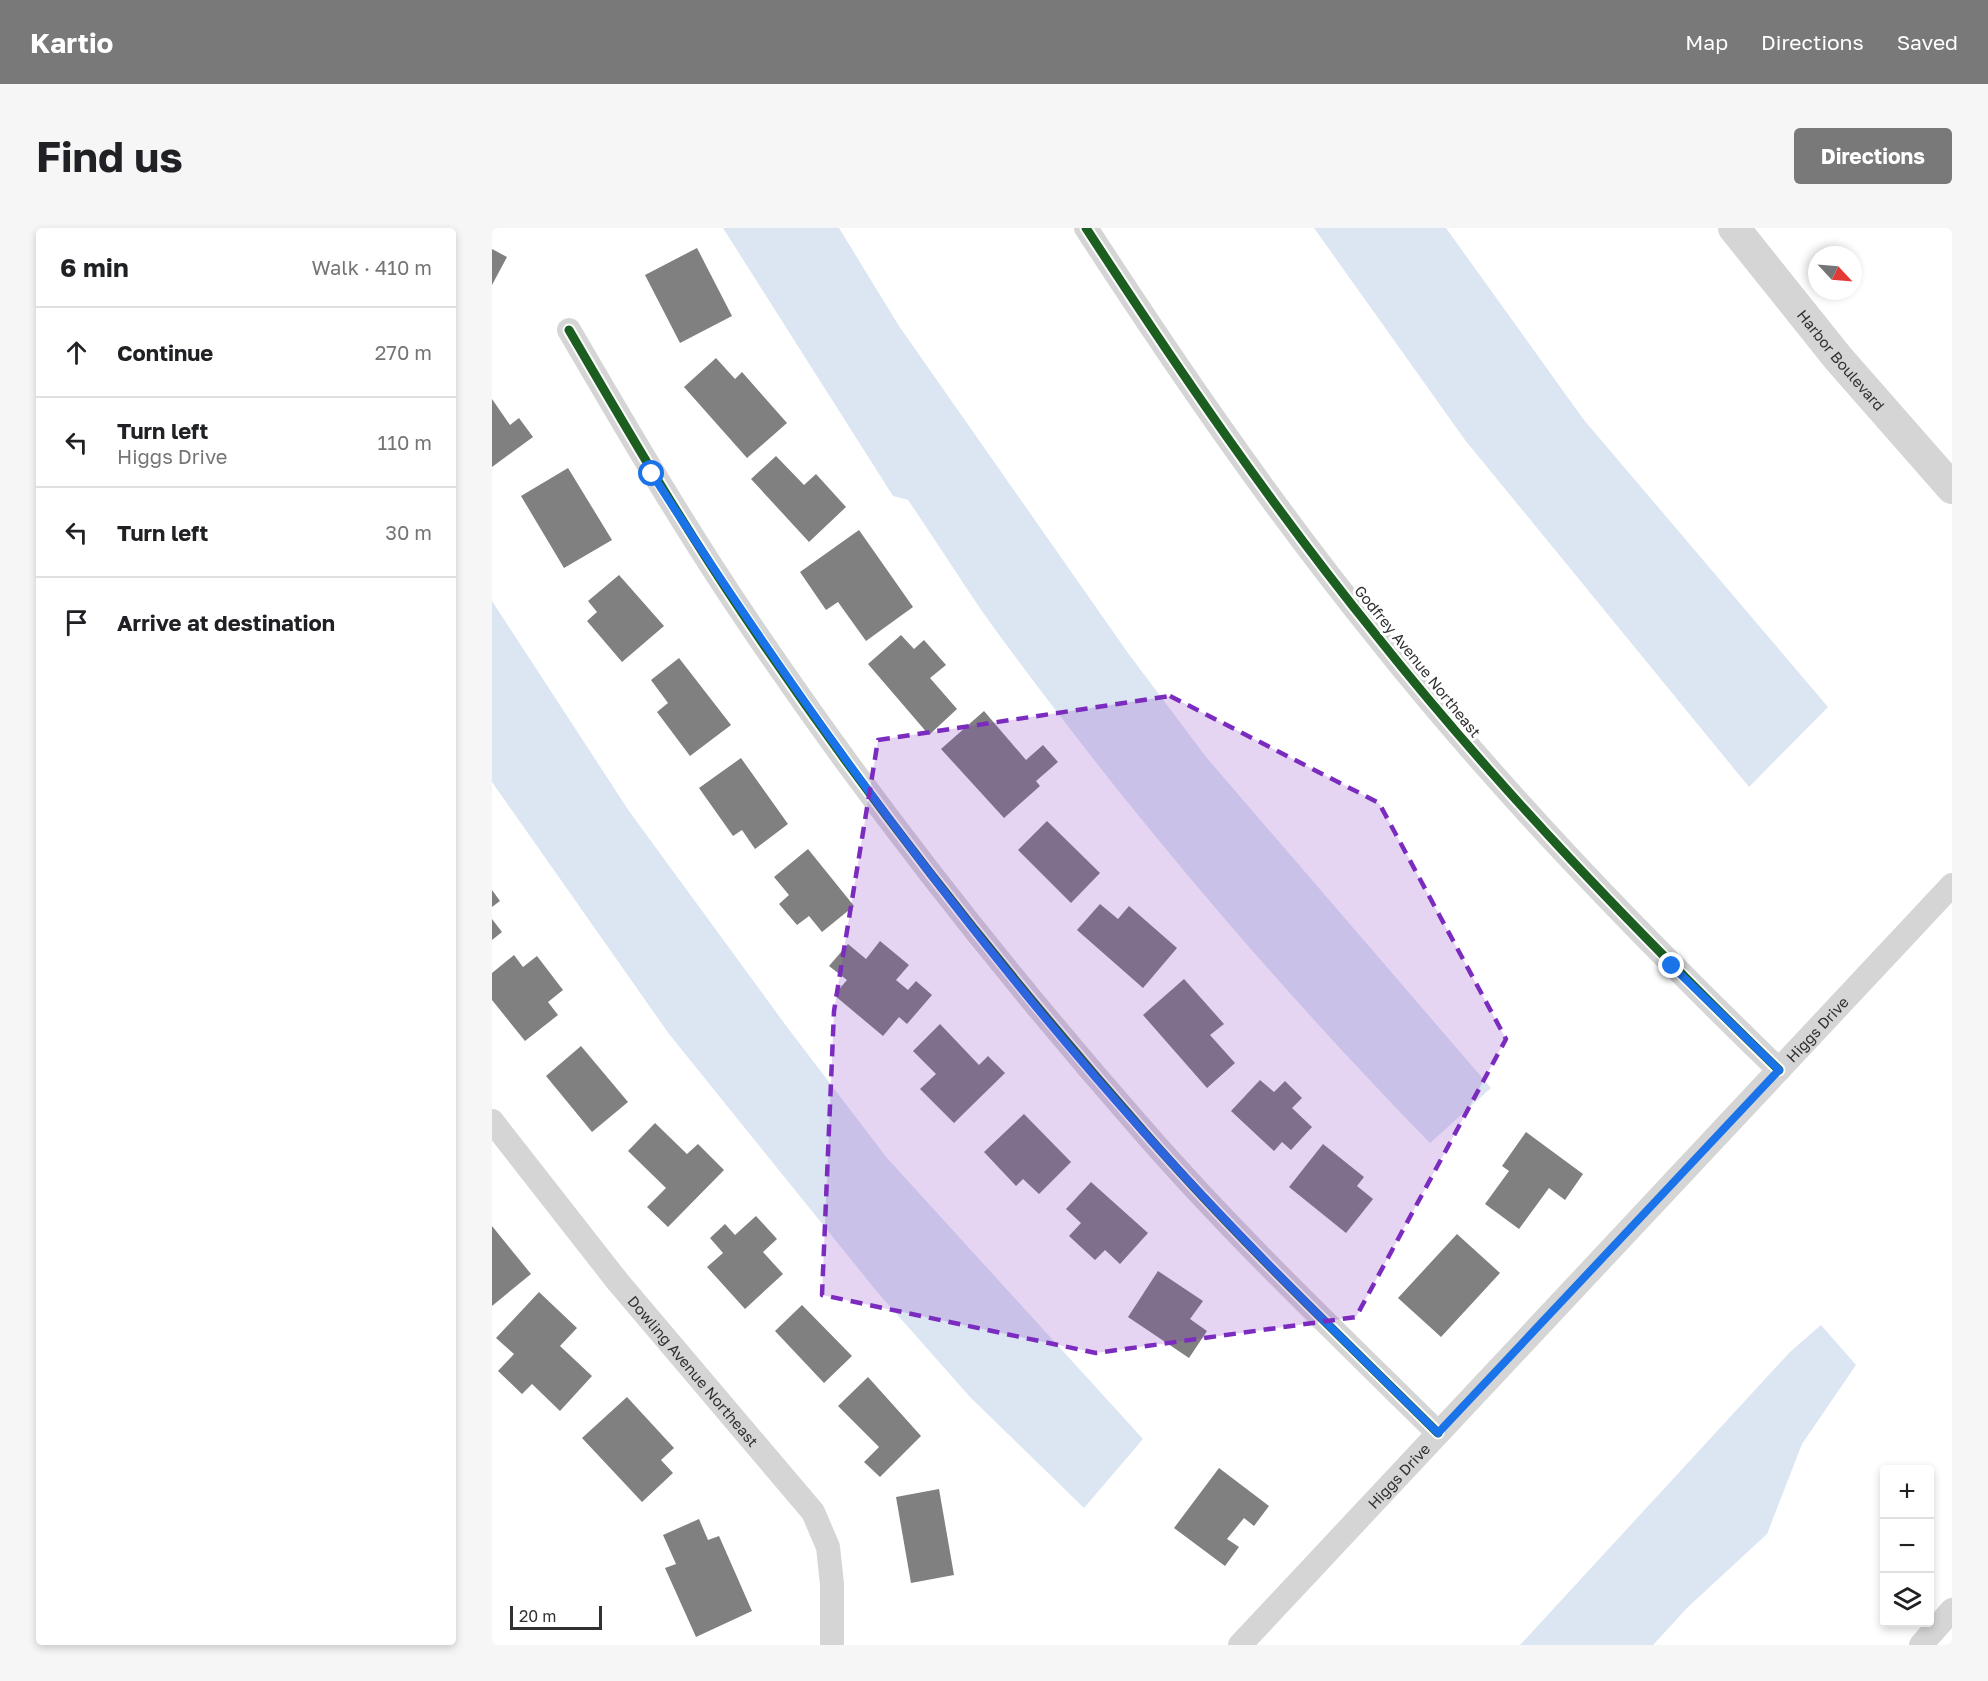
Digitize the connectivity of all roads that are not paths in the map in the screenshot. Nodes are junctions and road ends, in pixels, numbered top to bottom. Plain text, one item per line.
1 (1086, 228) edge
2 (1734, 228) edge
3 (569, 330) dead end
4 (1952, 488) edge
5 (1952, 885) edge
6 (1779, 1070) junction
7 (492, 1121) edge
8 (1438, 1433) junction
9 (1952, 1610) edge
10 (832, 1645) edge
11 (1240, 1645) edge
12 (1921, 1645) edge

1 - 6 street, Godfrey Avenue Northeast
2 - 4 street, Harbor Boulevard
3 - 8 street
5 - 6 street, Higgs Drive
6 - 8 street, Higgs Drive
7 - 10 street, Dowling Avenue Northeast
8 - 11 street, Higgs Drive
9 - 12 street

